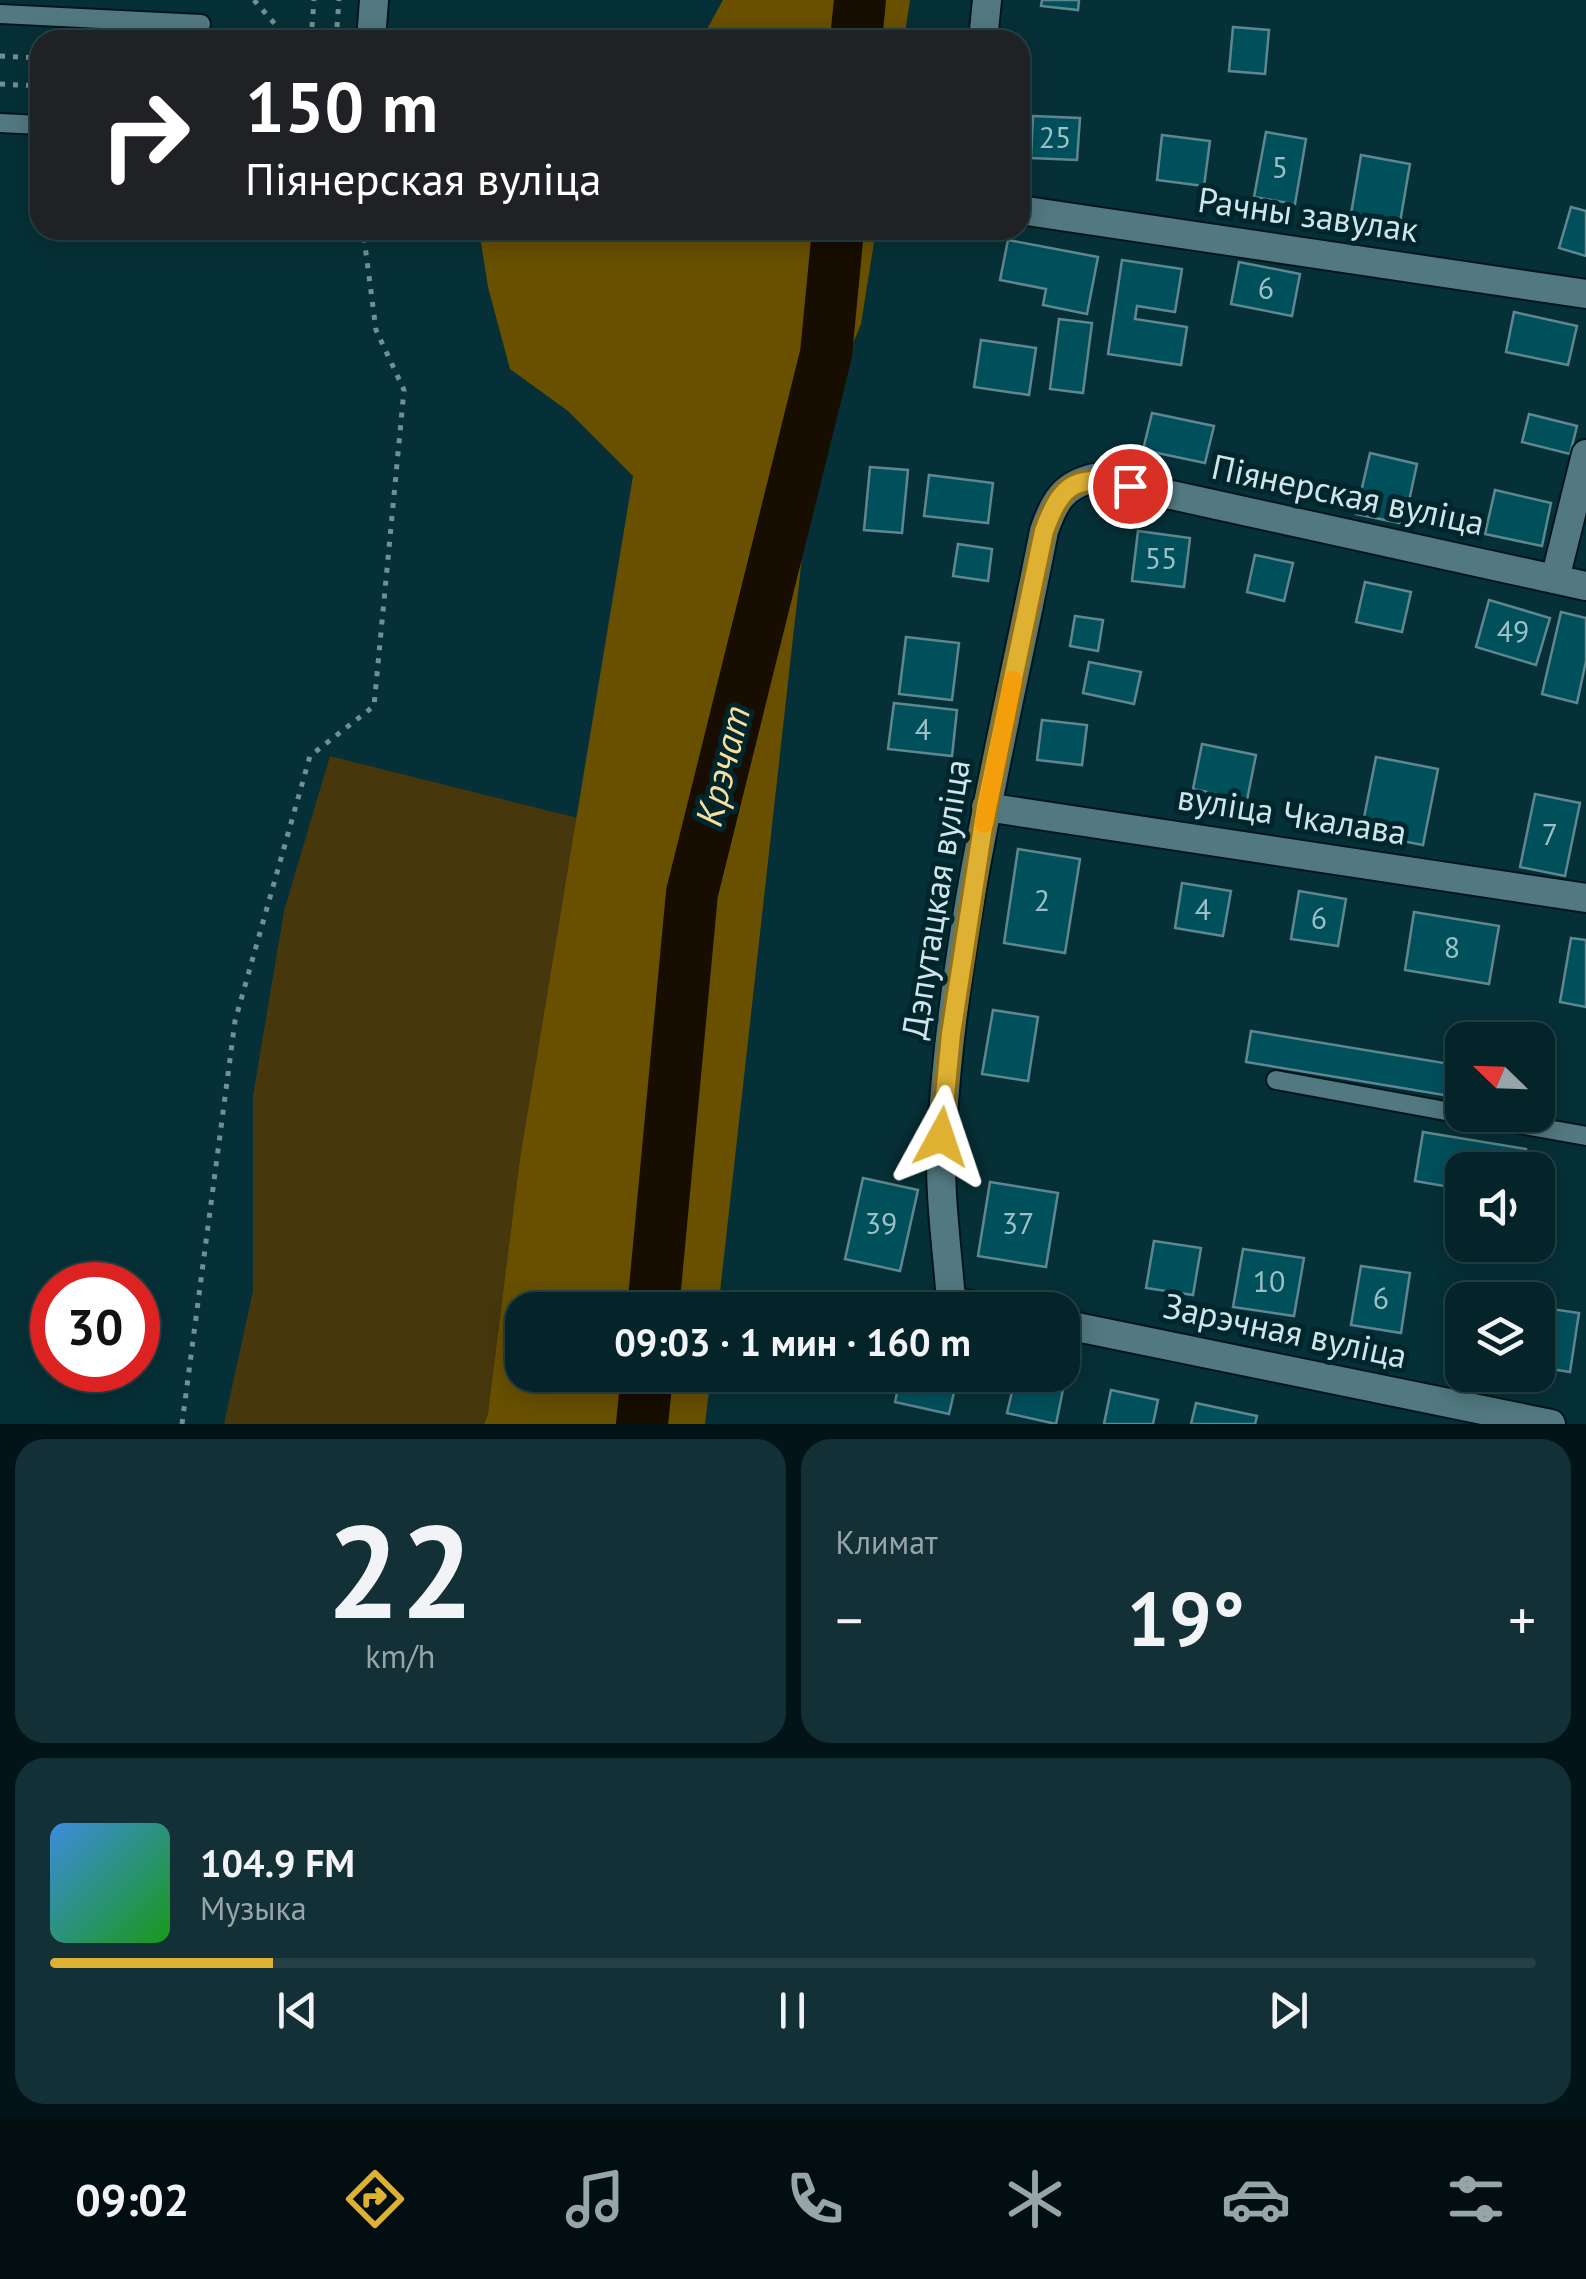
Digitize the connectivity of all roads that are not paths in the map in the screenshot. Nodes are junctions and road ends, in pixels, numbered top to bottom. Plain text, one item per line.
1 (374, 0) edge
2 (988, 0) edge
3 (0, 14) edge
4 (201, 24) dead end
5 (372, 30) edge
6 (984, 30) edge
7 (0, 124) edge
8 (30, 125) edge
9 (1030, 211) edge
10 (1586, 294) edge
11 (1586, 454) edge
12 (1094, 478) joint
13 (1555, 579) junction
14 (1586, 586) edge
15 (986, 807) junction
16 (1586, 898) edge
17 (1276, 1080) dead end
18 (1445, 1110) edge
19 (1555, 1130) edge
20 (1586, 1136) edge
21 (950, 1292) edge
22 (1080, 1328) edge
23 (1551, 1424) edge

1 - 5 street
2 - 6 street
3 - 4 lane
7 - 8 lane
9 - 10 street, Рачны завулак
11 - 13 street
12 - 13 street, Піянерская вуліца
12 - 15 street, Дэпутацкая вуліца
13 - 14 street, Піянерская вуліца
15 - 16 street, вуліца Чкалава
15 - 21 street, Дэпутацкая вуліца
17 - 18 lane
19 - 20 lane
22 - 23 street, Зарэчная вуліца

